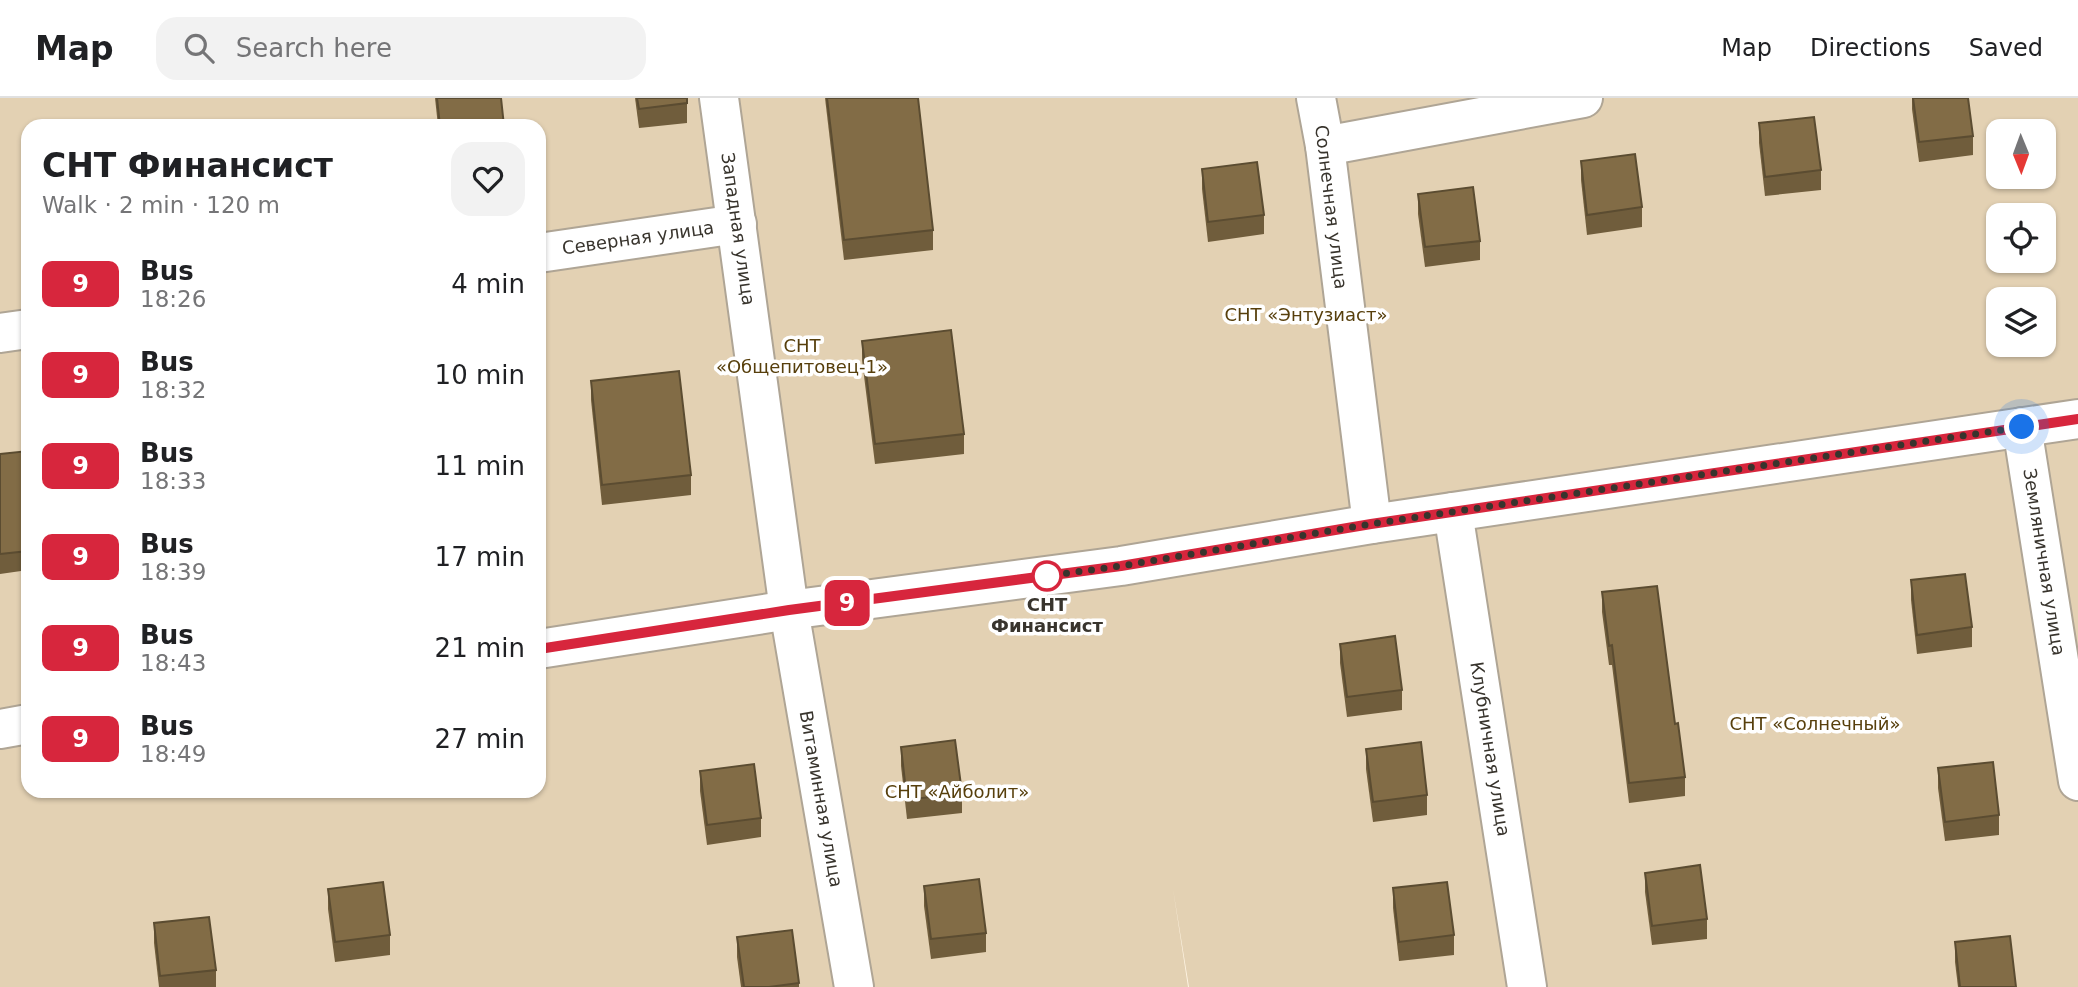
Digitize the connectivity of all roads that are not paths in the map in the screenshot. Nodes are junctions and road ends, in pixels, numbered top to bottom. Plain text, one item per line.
1 (719, 98) edge
2 (1317, 98) edge
3 (1583, 98) edge
4 (1325, 146) junction
5 (737, 224) junction
6 (546, 252) edge
7 (21, 329) edge
8 (0, 333) edge
9 (2078, 419) edge
10 (2022, 427) junction
11 (1453, 512) junction
12 (1371, 524) junction
13 (789, 610) junction
14 (546, 648) edge
15 (21, 725) edge
16 (0, 729) edge
17 (2078, 781) edge
18 (853, 987) edge
19 (1527, 987) edge

1 - 5 street, Западная улица
2 - 4 street, Солнечная улица
3 - 4 street
4 - 12 street, Солнечная улица
5 - 6 street, Северная улица
5 - 13 street, Западная улица
7 - 8 street
9 - 10 street
10 - 11 street
10 - 17 street, Земляничная улица
11 - 12 street
11 - 19 street, Клубничная улица
12 - 13 street
13 - 14 street
13 - 18 street, Витаминная улица
15 - 16 street

